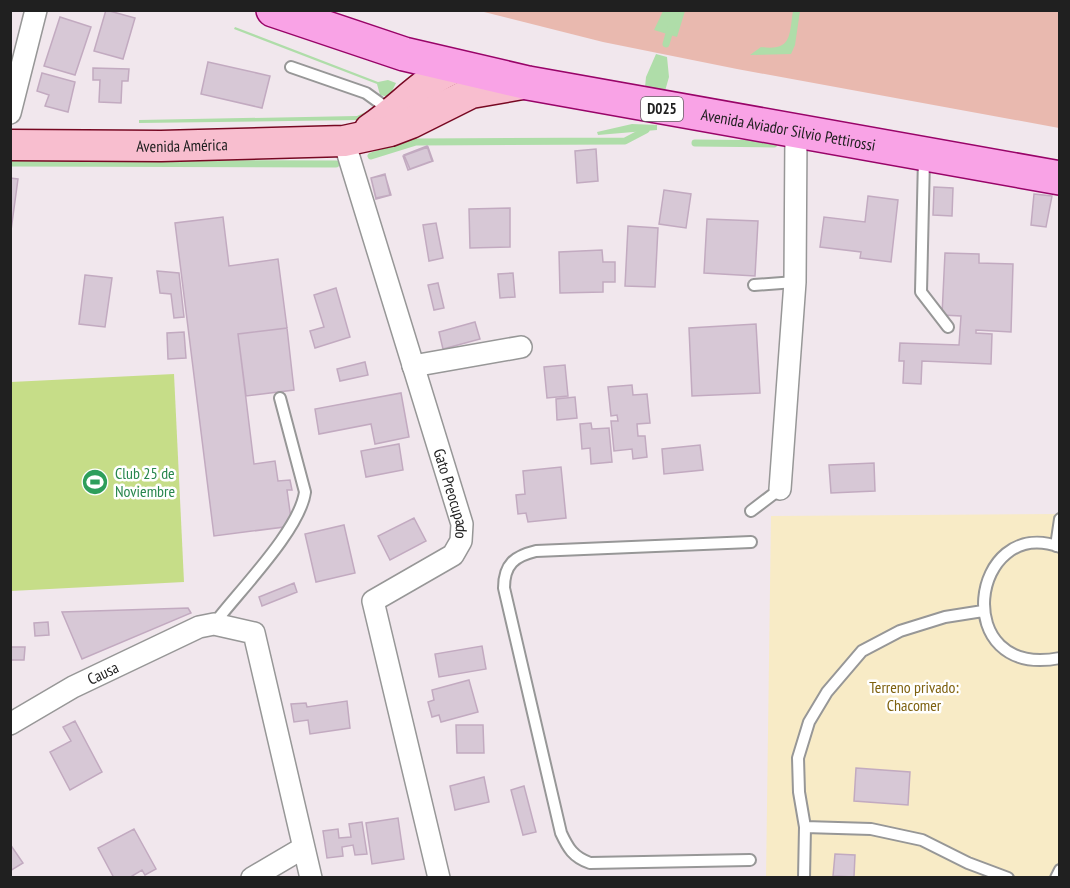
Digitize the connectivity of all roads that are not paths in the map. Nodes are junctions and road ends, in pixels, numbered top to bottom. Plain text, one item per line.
1 (36, 10) edge
2 (273, 10) edge
3 (291, 67) dead end
4 (458, 67) junction
5 (528, 83) junction
6 (10, 113) edge
7 (393, 113) junction
8 (796, 133) junction
9 (350, 140) junction
10 (10, 145) edge
11 (924, 155) junction
12 (1059, 178) edge
13 (795, 282) junction
14 (754, 285) dead end
15 (948, 327) dead end
16 (521, 347) dead end
17 (413, 366) junction
18 (280, 398) dead end
19 (780, 489) joint
20 (751, 511) dead end
21 (1059, 519) edge
22 (751, 542) dead end
23 (1058, 546) edge
24 (983, 611) junction
25 (206, 626) junction
26 (1059, 659) edge
27 (10, 723) edge
28 (805, 827) junction
29 (303, 848) junction
30 (750, 860) dead end
31 (1059, 870) edge
32 (252, 878) edge
33 (311, 878) edge
34 (440, 878) edge
35 (804, 878) edge
36 (1008, 878) edge
37 (1056, 878) edge

1 - 6 street
2 - 4 main road, Avenida Aviador Silvio Pettirossi / D025
3 - 7 lane
4 - 5 main road, Avenida Aviador Silvio Pettirossi / D025
4 - 7 main road
5 - 8 main road, Avenida Aviador Silvio Pettirossi / D025
5 - 9 main road, Avenida América
7 - 9 main road
8 - 11 main road, Avenida Aviador Silvio Pettirossi / D025
8 - 13 street
9 - 10 main road, Avenida América
9 - 17 street, Gato Preocupado
11 - 12 main road, Avenida Aviador Silvio Pettirossi / D025
11 - 15 lane
13 - 14 lane
13 - 19 street
16 - 17 street
17 - 34 street, Gato Preocupado
18 - 25 lane
19 - 20 lane
21 - 23 lane
22 - 30 lane
23 - 24 lane
24 - 26 lane
24 - 28 lane
25 - 27 street, Causa
25 - 29 street
28 - 35 lane
28 - 36 lane
29 - 32 street
29 - 33 street
31 - 37 lane

